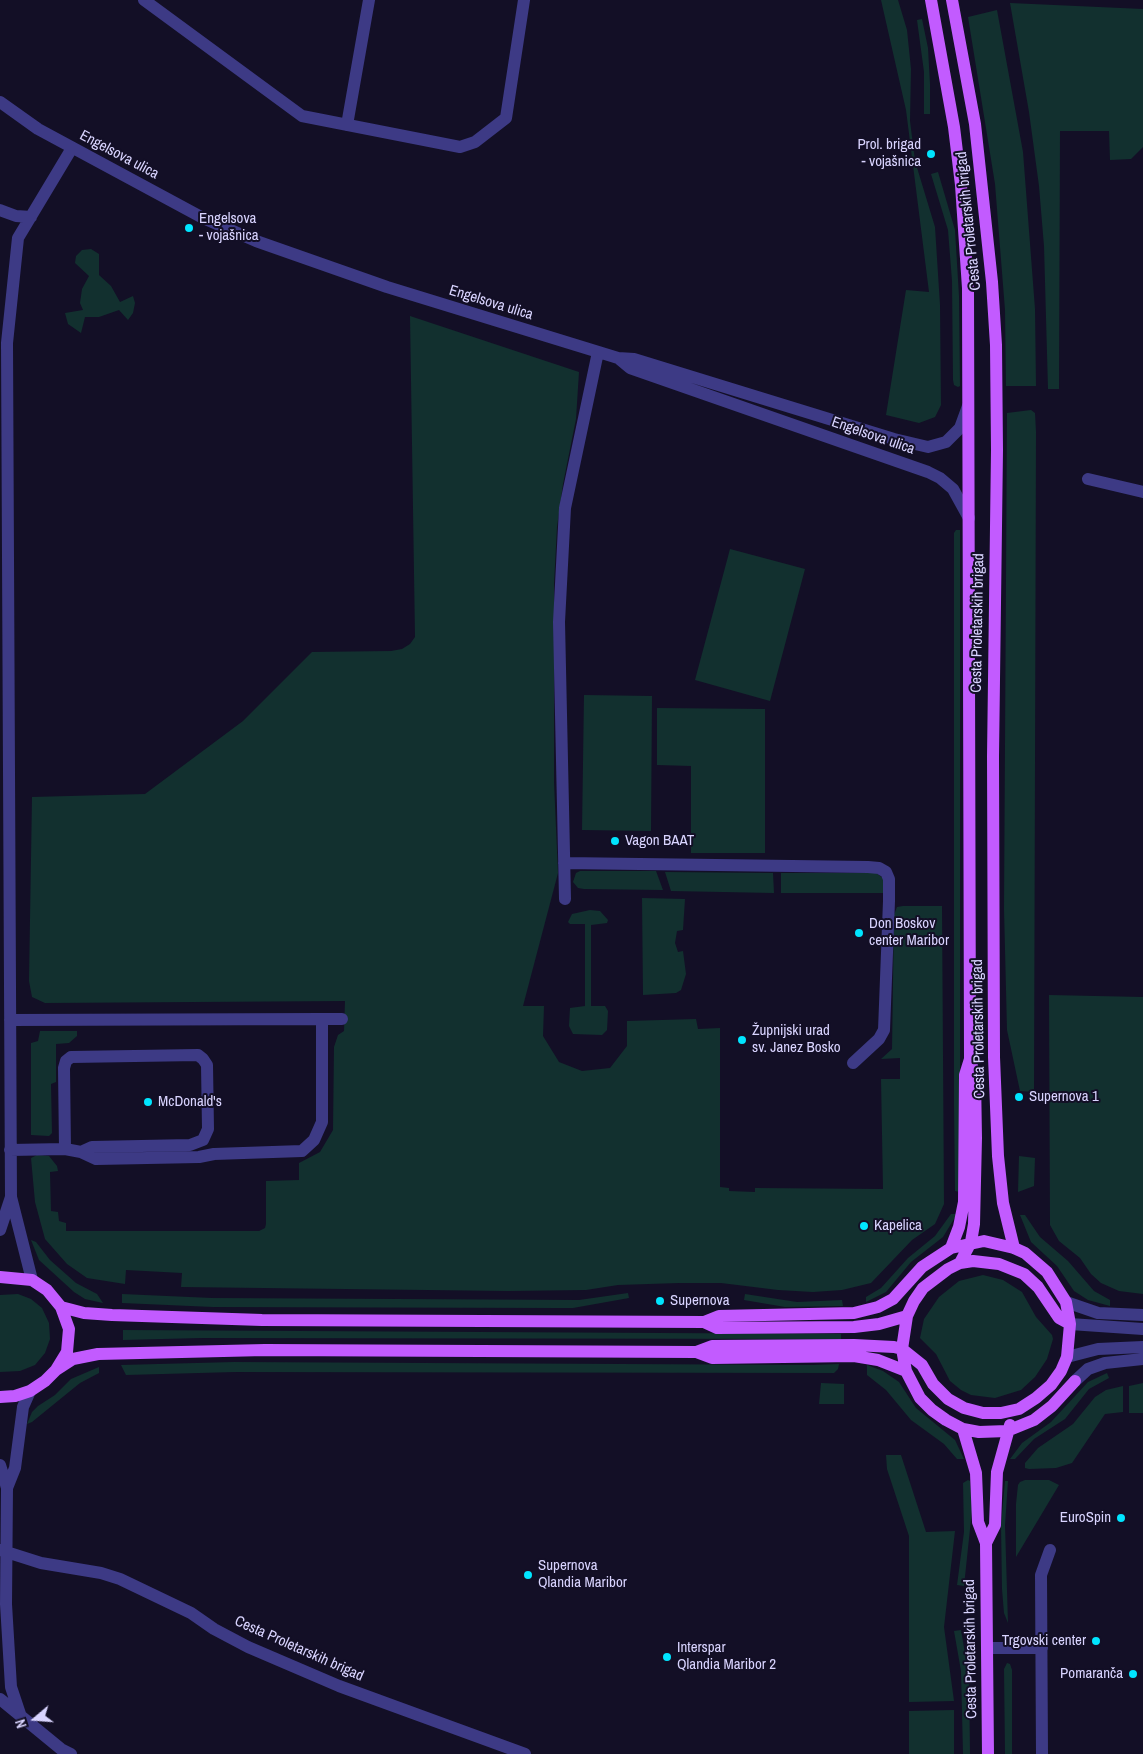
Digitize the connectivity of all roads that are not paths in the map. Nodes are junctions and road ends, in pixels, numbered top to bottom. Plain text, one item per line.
1 (144, 0) edge
2 (368, 0) edge
3 (524, 0) edge
4 (931, 0) edge
5 (952, 0) edge
6 (0, 102) edge
7 (347, 125) junction
8 (72, 148) junction
9 (0, 210) edge
10 (30, 217) junction
11 (598, 352) junction
12 (618, 358) junction
13 (970, 400) junction
14 (1088, 479) dead end
15 (1143, 492) edge
16 (970, 521) junction
17 (564, 863) junction
18 (566, 899) dead end
19 (322, 1019) junction
20 (342, 1019) dead end
21 (10, 1020) junction
22 (970, 1059) junction
23 (853, 1063) dead end
24 (5, 1097) edge
25 (65, 1149) junction
26 (10, 1150) junction
27 (81, 1152) junction
28 (11, 1197) junction
29 (0, 1230) edge
30 (971, 1242) junction
31 (951, 1248) junction
32 (1014, 1248) junction
33 (960, 1263) junction
34 (0, 1277) edge
35 (32, 1280) junction
36 (1066, 1302) junction
37 (61, 1307) junction
38 (1143, 1315) edge
39 (907, 1316) junction
40 (704, 1322) junction
41 (1070, 1324) junction
42 (1143, 1329) edge
43 (1143, 1347) edge
44 (902, 1349) junction
45 (696, 1352) junction
46 (1067, 1357) junction
47 (1143, 1359) edge
48 (56, 1370) junction
49 (906, 1371) junction
50 (1075, 1381) joint
51 (30, 1391) junction
52 (0, 1397) edge
53 (1019, 1408) junction
54 (963, 1429) junction
55 (1007, 1431) junction
56 (0, 1465) edge
57 (7, 1488) junction
58 (986, 1543) junction
59 (1050, 1550) dead end
60 (4, 1551) edge
61 (987, 1648) junction
62 (1042, 1648) junction
63 (0, 1699) edge
64 (20, 1714) junction
65 (71, 1754) edge
66 (526, 1754) edge
67 (988, 1754) edge
68 (1042, 1754) edge

1 - 7 street
2 - 7 street
3 - 7 street
4 - 13 main road, Cesta Proletarskih brigad
5 - 32 main road, Cesta Proletarskih brigad
6 - 8 street, Engelsova ulica
8 - 10 street
8 - 11 street, Engelsova ulica
9 - 10 street
10 - 21 street
11 - 12 street, Engelsova ulica
11 - 17 street
12 - 13 street
12 - 16 street, Engelsova ulica
13 - 16 main road, Cesta Proletarskih brigad
14 - 15 street
16 - 22 main road, Cesta Proletarskih brigad
17 - 18 street
17 - 23 street
19 - 20 street
19 - 21 street
19 - 27 street
21 - 24 street
22 - 30 main road
22 - 31 main road
24 - 26 street
25 - 26 street
25 - 27 street
25 - 27 street
26 - 28 street
28 - 29 street
28 - 35 street
30 - 31 main road
30 - 32 main road
30 - 33 main road
31 - 40 main road
32 - 36 main road
33 - 39 main road
33 - 41 main road
34 - 35 main road
35 - 37 main road
36 - 38 street
36 - 41 main road
37 - 40 main road
37 - 48 main road
39 - 40 main road
39 - 44 main road
41 - 42 street
41 - 46 main road
43 - 46 street
44 - 45 main road
44 - 49 main road
44 - 53 main road
45 - 48 main road
45 - 49 main road
46 - 53 main road
47 - 50 street
48 - 51 main road
49 - 54 main road
50 - 55 main road
51 - 52 main road
51 - 57 street
53 - 55 main road
54 - 55 main road
54 - 58 main road
55 - 58 main road
56 - 57 street
57 - 60 street
58 - 61 main road, Cesta Proletarskih brigad
59 - 62 street
60 - 64 street
60 - 66 street, Cesta Proletarskih brigad
61 - 62 street
61 - 67 main road, Cesta Proletarskih brigad
62 - 68 street
63 - 64 street
64 - 65 street

